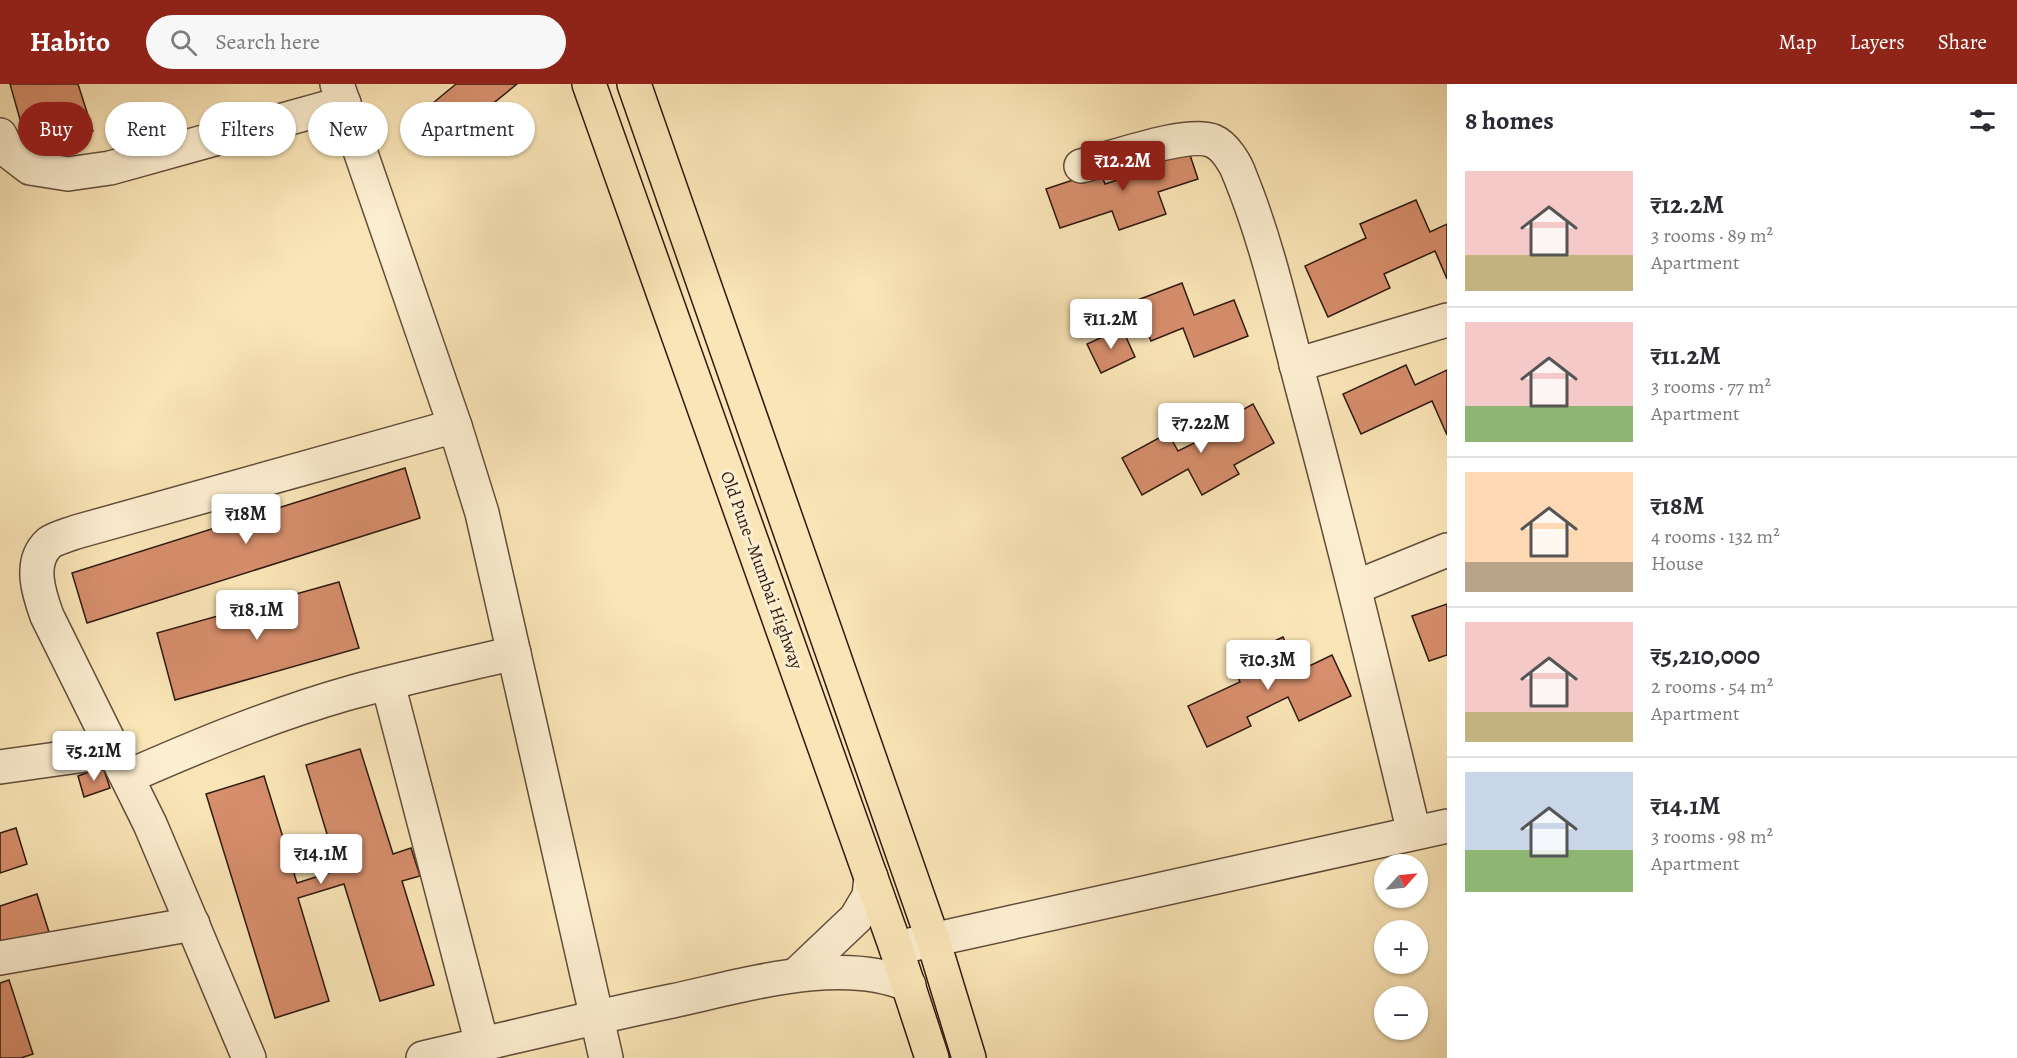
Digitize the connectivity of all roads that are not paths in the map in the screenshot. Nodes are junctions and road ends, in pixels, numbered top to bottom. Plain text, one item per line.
1 (590, 84) edge
2 (634, 84) edge
3 (341, 93) edge
4 (0, 135) edge
5 (1081, 166) dead end
6 (1447, 320) edge
7 (1296, 365) junction
8 (455, 426) junction
9 (1447, 550) edge
10 (1356, 587) junction
11 (513, 653) junction
12 (388, 684) junction
13 (120, 764) junction
14 (0, 767) edge
15 (1447, 826) edge
16 (1414, 833) junction
17 (871, 877) junction
18 (193, 924) junction
19 (933, 940) junction
20 (896, 948) junction
21 (0, 958) edge
22 (796, 975) junction
23 (909, 985) junction
24 (596, 1017) junction
25 (482, 1044) junction
26 (249, 1058) edge
27 (423, 1058) edge
28 (606, 1058) edge
29 (932, 1058) edge
30 (969, 1058) edge

1 - 17 highway, Old Pune–Mumbai Highway
2 - 19 highway
3 - 4 lane
3 - 8 lane
5 - 7 lane
6 - 7 lane
7 - 10 lane
8 - 11 lane
8 - 13 lane
9 - 10 lane
10 - 16 lane
11 - 12 lane
11 - 24 lane
12 - 13 lane
12 - 25 lane
13 - 14 lane
13 - 18 lane
15 - 16 lane
16 - 19 lane
17 - 20 highway, Old Pune–Mumbai Highway
17 - 22 lane
18 - 21 lane
18 - 26 lane
19 - 20 lane
19 - 30 highway
20 - 23 highway, Old Pune–Mumbai Highway
22 - 23 lane
22 - 24 lane
23 - 29 highway, Old Pune–Mumbai Highway
24 - 25 lane
24 - 28 lane
25 - 27 lane

